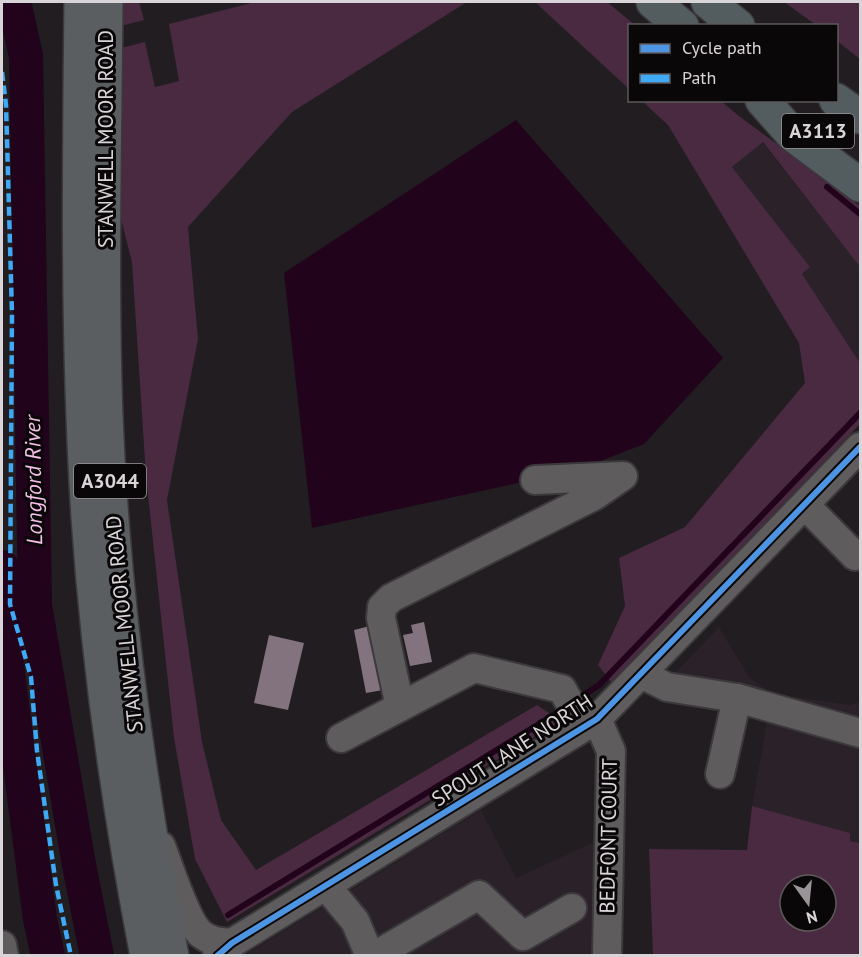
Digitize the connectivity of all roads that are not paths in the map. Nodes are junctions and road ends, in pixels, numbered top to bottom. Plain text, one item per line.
1 (81, 2) edge
2 (106, 2) edge
3 (653, 2) edge
4 (708, 2) edge
5 (680, 24) edge
6 (736, 24) edge
7 (838, 81) edge
8 (861, 94) edge
9 (838, 101) edge
10 (764, 102) edge
11 (780, 102) edge
12 (861, 117) edge
13 (861, 161) edge
14 (861, 185) edge
15 (861, 447) edge
16 (535, 480) dead end
17 (805, 505) junction
18 (855, 556) dead end
19 (641, 674) junction
20 (737, 698) junction
21 (400, 707) junction
22 (580, 714) junction
23 (861, 733) edge
24 (340, 738) dead end
25 (720, 774) dead end
26 (147, 810) junction
27 (326, 886) junction
28 (572, 909) dead end
29 (2, 945) edge
30 (525, 946) edge
31 (225, 949) edge
32 (4, 956) edge
33 (147, 956) edge
34 (172, 956) edge
35 (372, 956) edge
36 (607, 956) edge

1 - 33 main road, STANWELL MOOR ROAD / A3044
2 - 26 main road, STANWELL MOOR ROAD / A3044
3 - 5 highway
4 - 6 highway
7 - 8 highway
9 - 12 highway, A3113
10 - 14 highway
11 - 13 highway, A3113
15 - 17 street, SPOUT LANE NORTH
16 - 21 street
17 - 18 street
17 - 19 street, SPOUT LANE NORTH
19 - 20 street
19 - 22 street, SPOUT LANE NORTH
20 - 23 street
20 - 25 street
21 - 22 street
21 - 24 street
22 - 27 street, SPOUT LANE NORTH
22 - 36 street, BEDFONT COURT
26 - 31 street, SPOUT LANE NORTH
26 - 34 main road, STANWELL MOOR ROAD / A3044
27 - 31 street, SPOUT LANE NORTH
27 - 35 street
28 - 30 street
29 - 32 street
30 - 35 street

